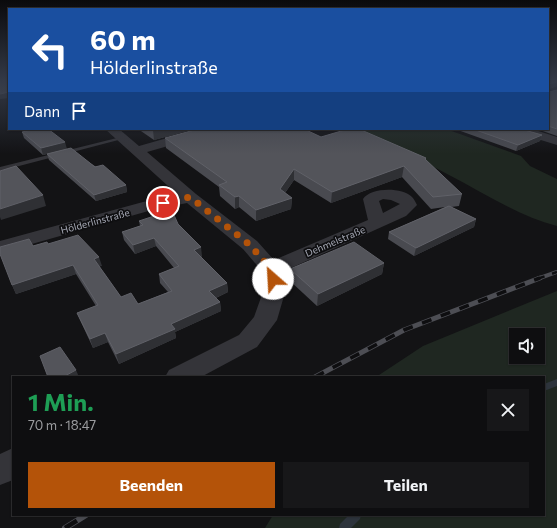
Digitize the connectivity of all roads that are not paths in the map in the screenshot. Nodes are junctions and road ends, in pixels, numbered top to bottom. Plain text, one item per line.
1 (204, 130) edge
2 (522, 130) edge
3 (124, 139) edge
4 (557, 141) edge
5 (0, 169) edge
6 (190, 197) junction
7 (378, 222) dead end
8 (0, 247) edge
9 (271, 269) junction
10 (180, 376) edge
11 (12, 464) edge
12 (0, 470) edge

1 - 3 street
2 - 4 street
3 - 5 lane
3 - 6 street
6 - 8 street, Hölderlinstraße
6 - 9 street
7 - 9 street, Dehmelstraße
9 - 10 street
11 - 12 street

